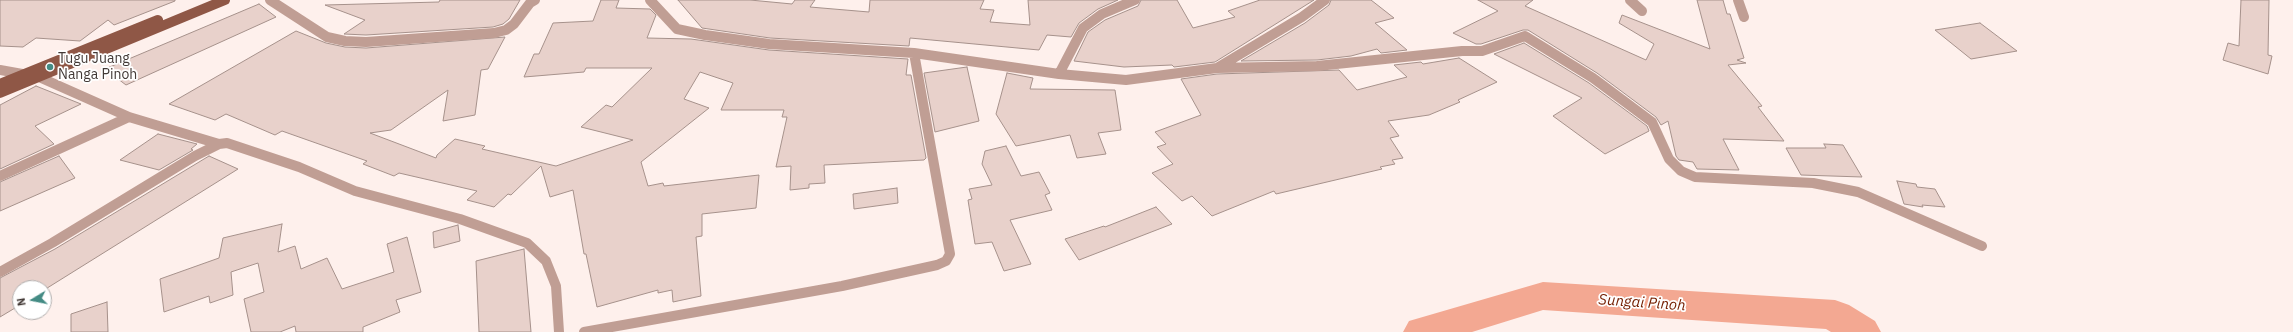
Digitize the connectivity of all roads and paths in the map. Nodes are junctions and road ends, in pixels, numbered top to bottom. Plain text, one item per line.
1 (208, 0) edge
2 (225, 0) edge
3 (270, 0) edge
4 (535, 0) edge
5 (650, 0) edge
6 (1135, 0) edge
7 (1325, 0) edge
8 (1630, 0) edge
9 (1738, 0) edge
10 (1642, 11) dead end
11 (1744, 17) dead end
12 (914, 53) junction
13 (1217, 68) junction
14 (0, 70) edge
15 (25, 74) junction
16 (1059, 74) junction
17 (39, 77) junction
18 (0, 84) edge
19 (0, 93) edge
20 (129, 117) junction
21 (219, 144) junction
22 (0, 176) edge
23 (1982, 246) dead end
24 (0, 272) edge
25 (559, 332) edge
26 (584, 332) edge

1 - 15 main road
2 - 17 main road
3 - 4 street
5 - 12 street
6 - 16 street
7 - 13 street
8 - 10 street
9 - 11 street
12 - 16 street
12 - 26 street
13 - 16 street
13 - 23 street
14 - 15 street
15 - 17 street
15 - 18 main road
17 - 19 main road
17 - 20 street
20 - 21 street
20 - 22 street
21 - 24 street
21 - 25 street

